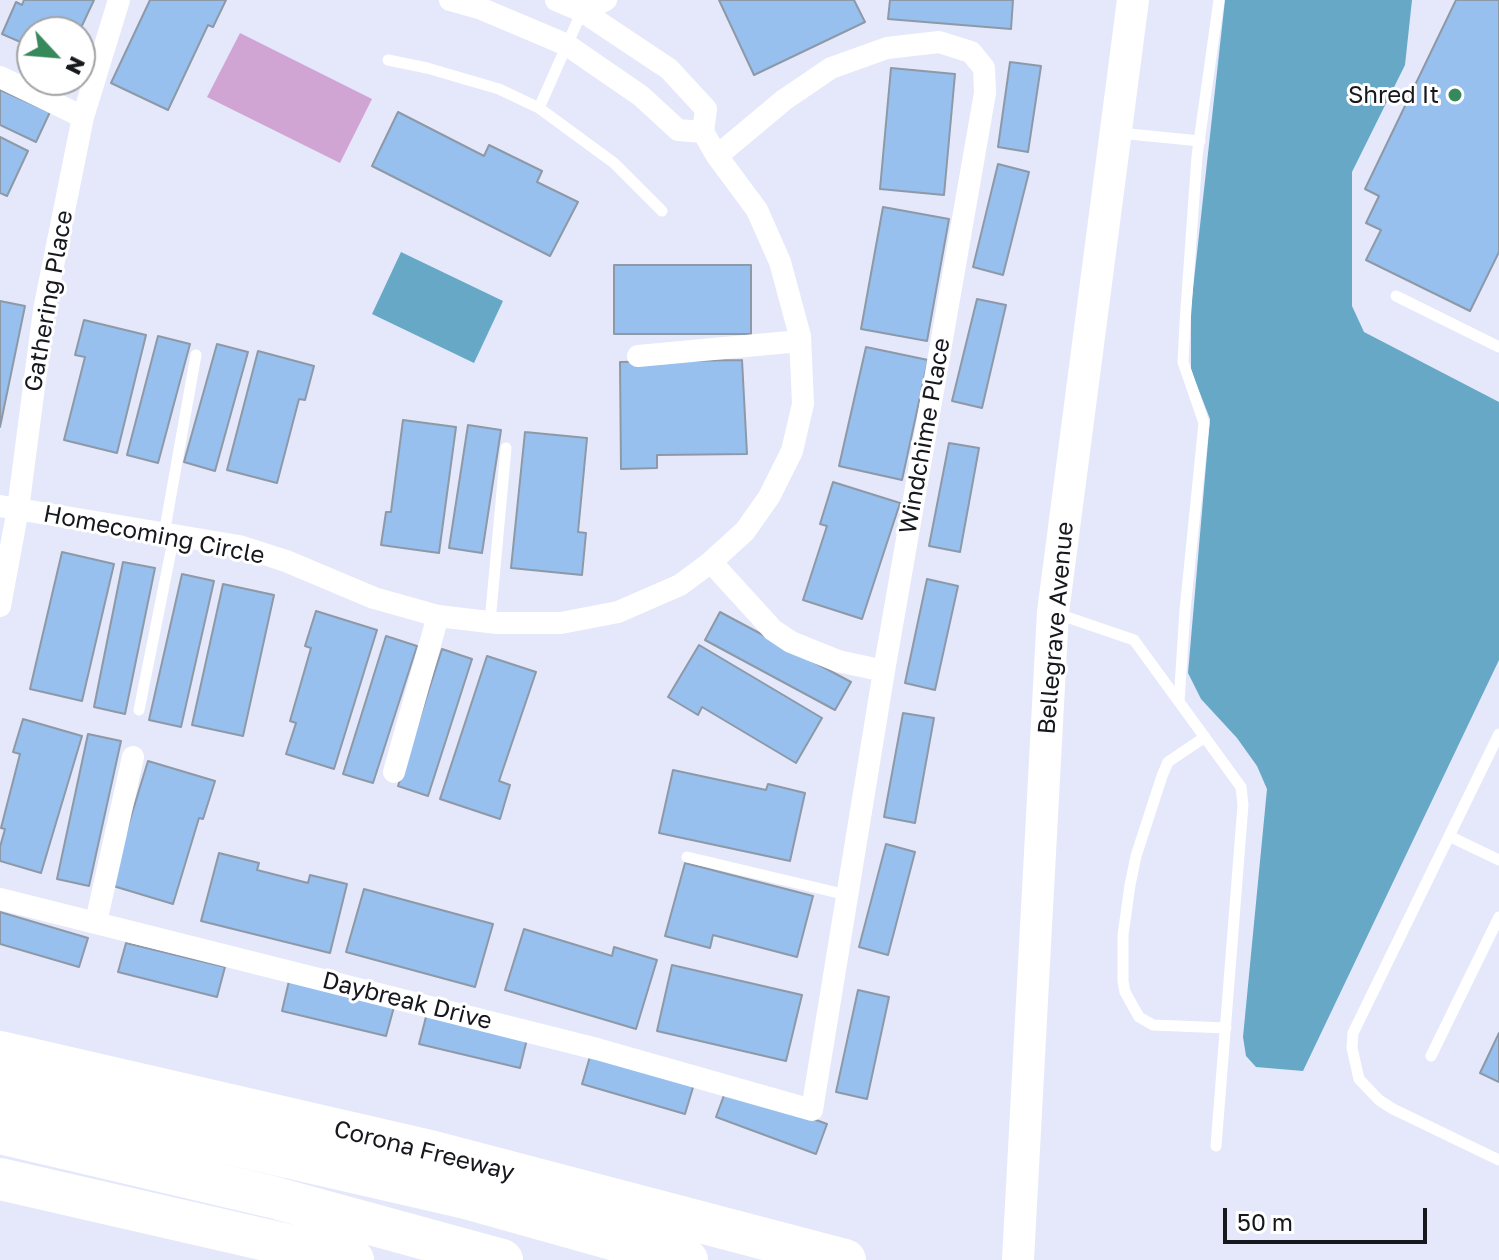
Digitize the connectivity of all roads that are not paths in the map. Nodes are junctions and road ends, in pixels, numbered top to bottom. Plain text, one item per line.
1 (119, 0) edge
2 (450, 0) edge
3 (556, 0) edge
4 (606, 0) edge
5 (1133, 0) edge
6 (1219, 0) edge
7 (583, 5) edge
8 (567, 45) junction
9 (388, 60) dead end
10 (0, 77) edge
11 (539, 108) junction
12 (83, 117) junction
13 (703, 132) junction
14 (1114, 132) junction
15 (1200, 141) junction
16 (717, 156) junction
17 (662, 211) dead end
18 (1396, 296) dead end
19 (800, 341) junction
20 (1499, 347) edge
21 (196, 355) dead end
22 (638, 356) dead end
23 (506, 448) dead end
24 (9, 508) edge
25 (169, 535) junction
26 (711, 562) junction
27 (0, 606) edge
28 (1053, 612) junction
29 (438, 616) junction
30 (490, 622) junction
31 (884, 671) junction
32 (1179, 702) junction
33 (139, 710) dead end
34 (1499, 734) edge
35 (1205, 737) junction
36 (133, 757) dead end
37 (394, 772) dead end
38 (1449, 836) junction
39 (687, 857) dead end
40 (1499, 860) edge
41 (847, 895) junction
42 (0, 899) edge
43 (1499, 917) edge
44 (96, 922) junction
45 (1226, 1028) junction
46 (0, 1052) edge
47 (1431, 1056) dead end
48 (0, 1091) edge
49 (812, 1110) joint
50 (0, 1133) edge
51 (1216, 1146) dead end
52 (1499, 1160) edge
53 (0, 1179) edge
54 (1019, 1250) edge
55 (353, 1260) edge
56 (502, 1260) edge
57 (687, 1260) edge
58 (845, 1260) edge

1 - 12 street, Gathering Place
2 - 8 street
3 - 7 street, Homecoming Circle
4 - 7 street
5 - 14 main road, Bellegrave Avenue
6 - 15 lane
7 - 8 lane
7 - 13 street, Homecoming Circle
8 - 11 lane
8 - 13 street
9 - 11 lane
10 - 12 street
11 - 17 lane
12 - 24 street, Gathering Place
13 - 16 street, Homecoming Circle
14 - 15 lane
14 - 28 main road, Bellegrave Avenue
15 - 32 lane
16 - 19 street, Homecoming Circle
16 - 31 street, Windchime Place
18 - 20 lane
19 - 22 street
19 - 26 street, Homecoming Circle
21 - 25 lane
23 - 30 lane
24 - 25 street, Homecoming Circle
24 - 27 street, Gathering Place
25 - 29 street, Homecoming Circle
25 - 33 lane
26 - 30 street, Homecoming Circle
26 - 31 street
28 - 32 lane
28 - 54 main road, Bellegrave Avenue
29 - 30 street, Homecoming Circle
29 - 37 street
31 - 41 street, Windchime Place
32 - 35 lane
34 - 38 lane
35 - 45 lane
35 - 45 lane
36 - 44 street
38 - 40 lane
38 - 52 lane
39 - 41 lane
41 - 49 street, Windchime Place
42 - 44 street, Daybreak Drive
43 - 47 lane
44 - 49 street, Daybreak Drive
45 - 51 lane
46 - 58 highway, Corona Freeway
48 - 57 highway
50 - 56 highway
53 - 55 highway

